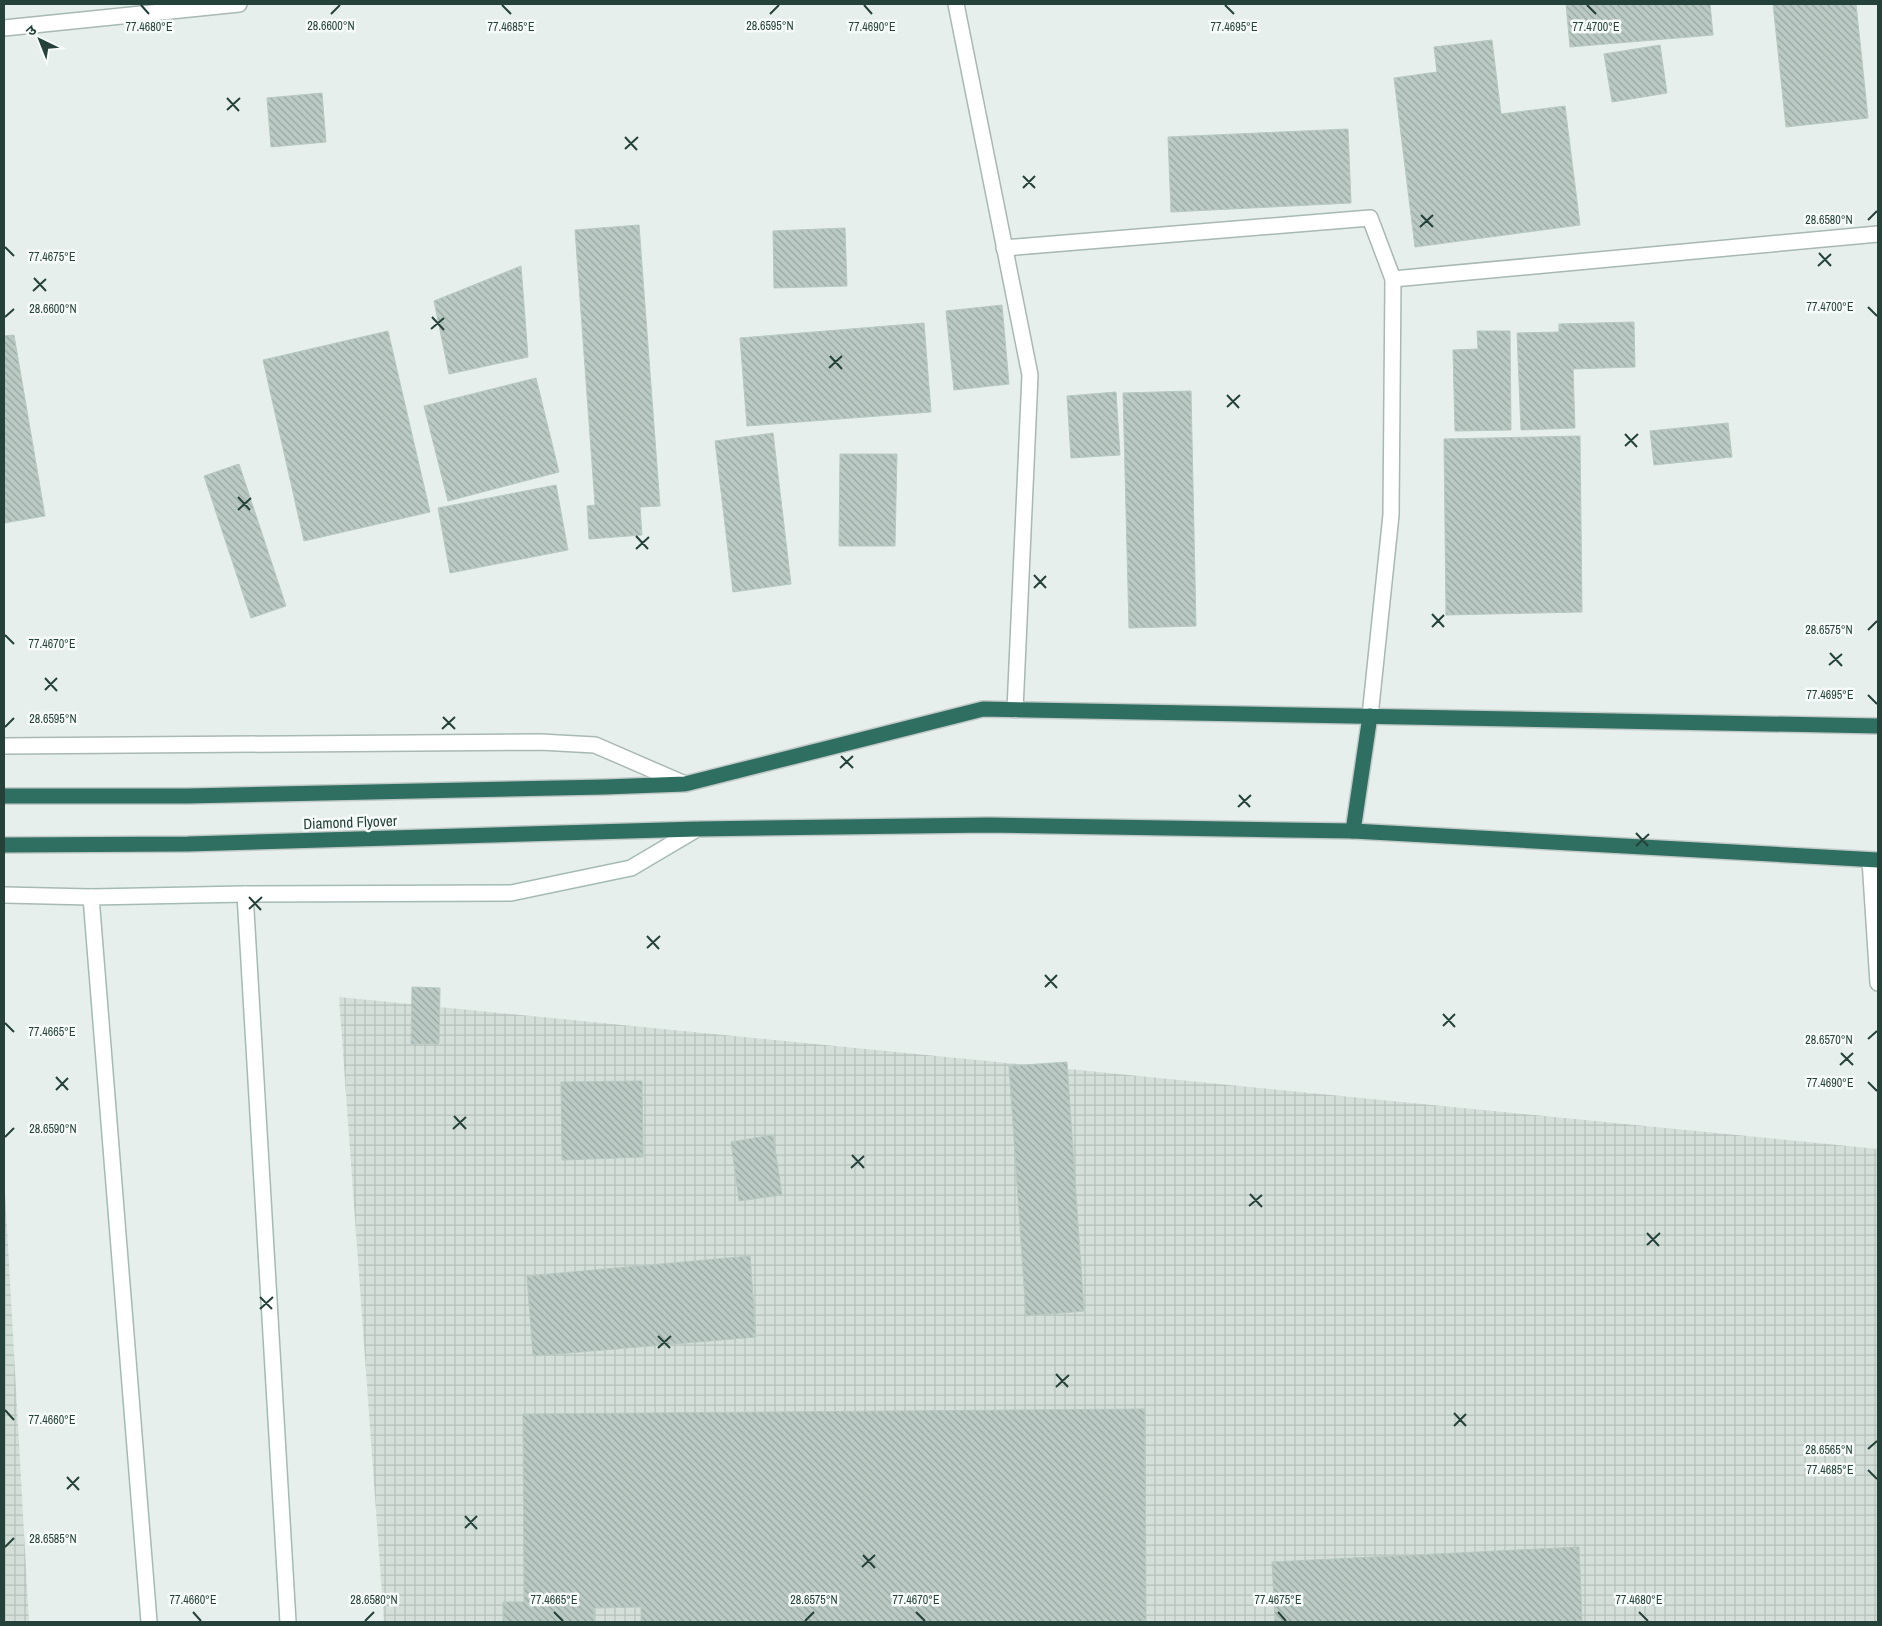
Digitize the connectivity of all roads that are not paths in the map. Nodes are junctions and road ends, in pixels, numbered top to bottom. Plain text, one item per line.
1 (239, 4) edge
2 (956, 4) edge
3 (4, 28) edge
4 (1878, 234) edge
5 (1004, 248) junction
6 (1393, 280) junction
7 (1015, 710) junction
8 (1370, 716) junction
9 (1878, 726) edge
10 (4, 746) edge
11 (684, 784) junction
12 (4, 796) edge
13 (697, 829) junction
14 (1353, 831) junction
15 (4, 844) edge
16 (1874, 860) edge
17 (245, 894) junction
18 (4, 895) edge
19 (91, 896) junction
20 (1878, 983) edge
21 (149, 1622) edge
22 (288, 1622) edge

1 - 3 street
2 - 5 street
4 - 6 street
5 - 6 street
5 - 7 street
6 - 8 street
7 - 8 highway, Diamond Flyover
7 - 11 highway, Diamond Flyover
8 - 9 highway, Diamond Flyover
8 - 14 highway
10 - 11 street
11 - 12 highway, Diamond Flyover
13 - 14 highway, Diamond Flyover
13 - 15 highway, Diamond Flyover
13 - 17 street
14 - 16 highway, Diamond Flyover
16 - 20 street
17 - 19 street
17 - 22 street
18 - 19 street
19 - 21 street

